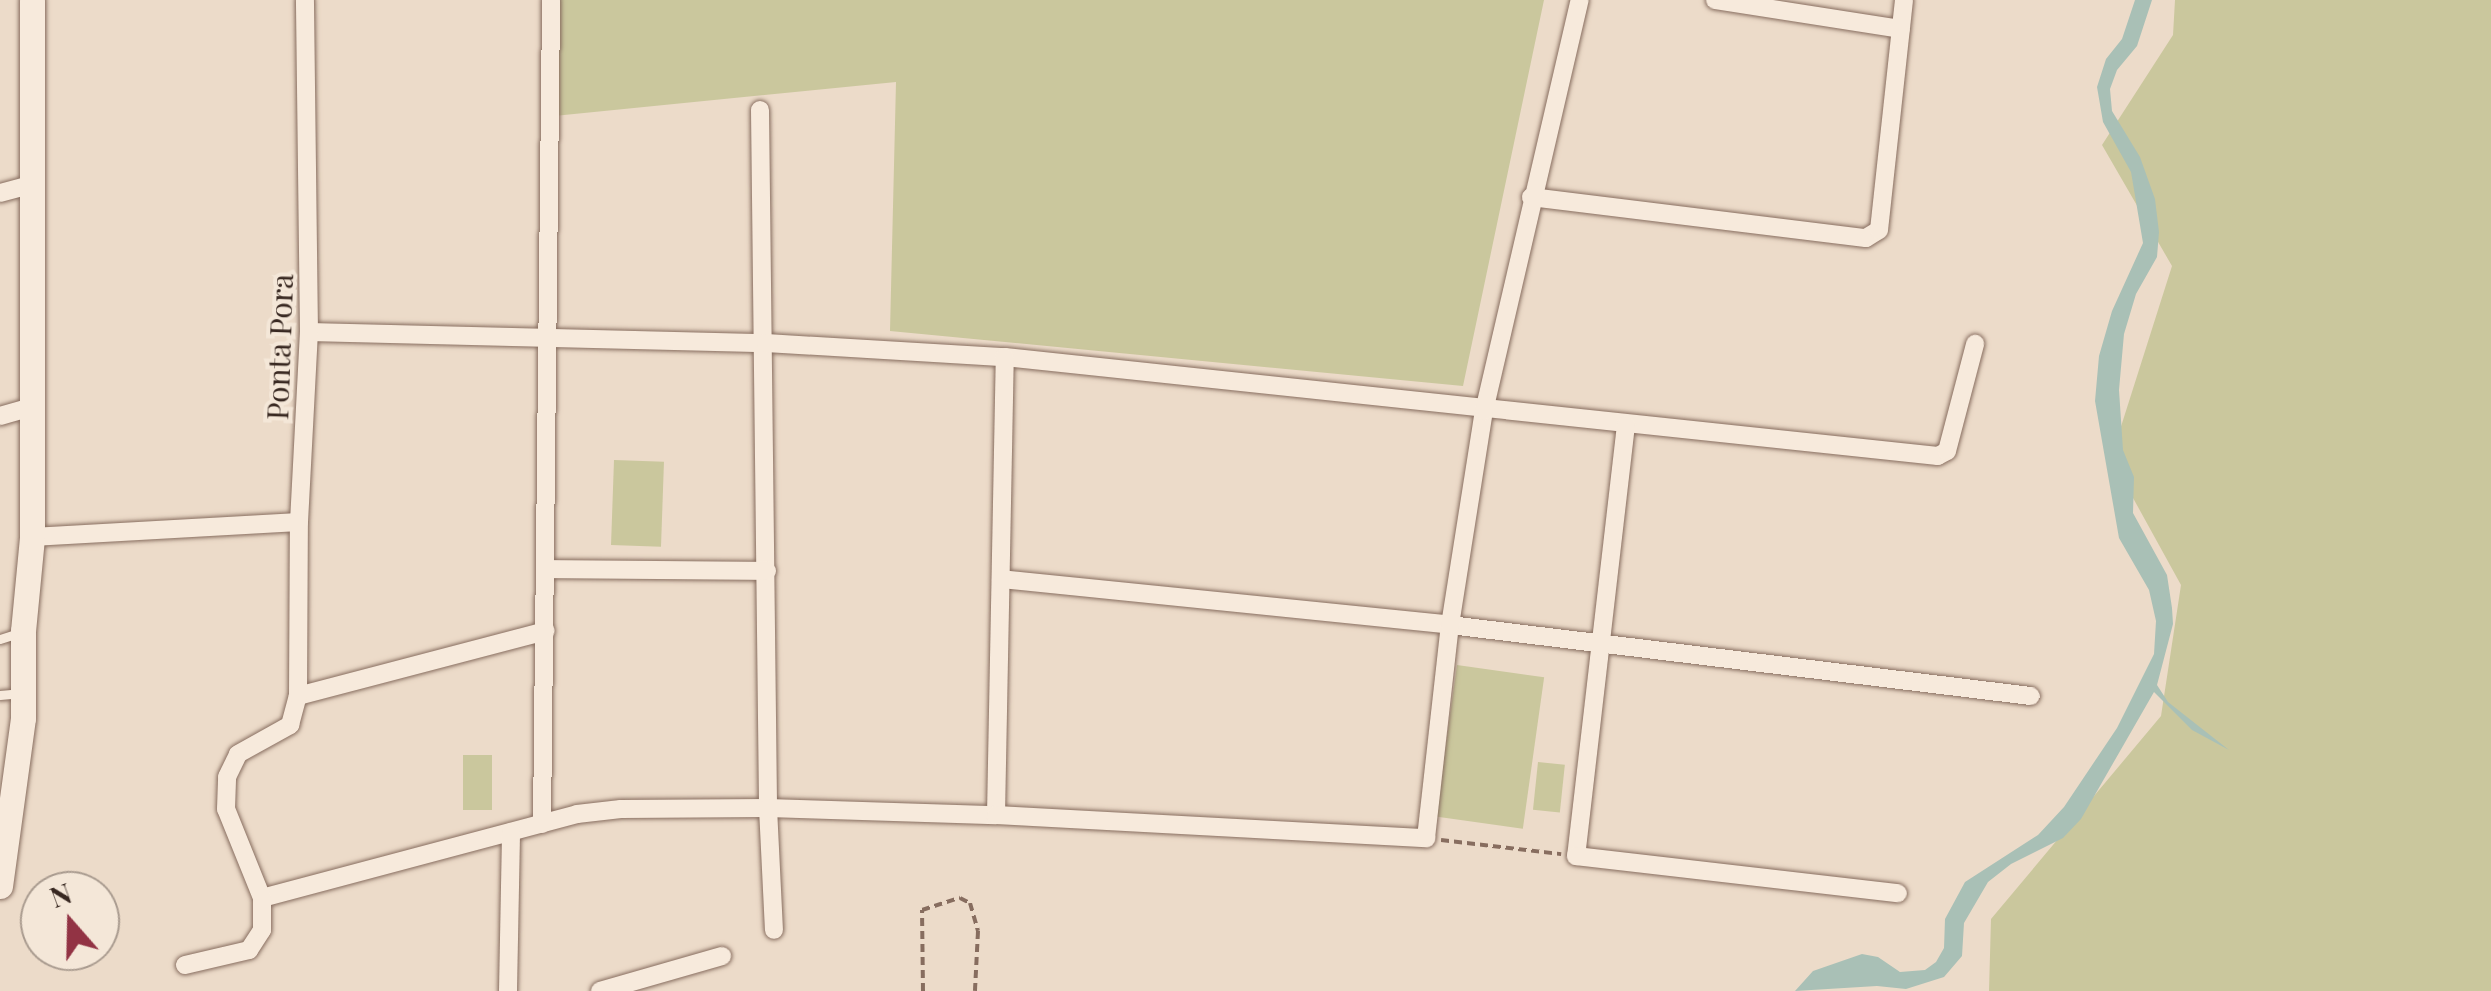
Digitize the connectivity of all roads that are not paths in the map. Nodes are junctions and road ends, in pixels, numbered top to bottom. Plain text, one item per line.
1 (32, 0) edge
2 (305, 0) edge
3 (550, 0) edge
4 (1580, 0) edge
5 (1715, 0) edge
6 (1904, 0) edge
7 (1900, 29) junction
8 (760, 110) dead end
9 (34, 184) junction
10 (0, 193) edge
11 (1530, 197) junction
12 (309, 332) junction
13 (550, 337) junction
14 (766, 342) junction
15 (1976, 344) dead end
16 (1005, 357) junction
17 (34, 406) junction
18 (1484, 410) junction
19 (0, 416) edge
20 (1626, 426) junction
21 (299, 522) junction
22 (32, 537) junction
23 (546, 569) junction
24 (767, 571) junction
25 (1001, 579) junction
26 (1450, 624) junction
27 (546, 631) junction
28 (11, 635) edge
29 (1599, 643) junction
30 (11, 694) edge
31 (298, 696) junction
32 (2031, 696) dead end
33 (768, 808) junction
34 (996, 815) junction
35 (542, 824) junction
36 (511, 832) junction
37 (1, 879) edge
38 (1898, 893) dead end
39 (262, 898) junction
40 (774, 930) dead end
41 (722, 956) dead end
42 (185, 965) dead end
43 (508, 991) edge
44 (600, 991) edge

1 - 9 street
2 - 12 street, Ponta Pora
3 - 13 street
4 - 11 street
5 - 7 street
6 - 7 street
7 - 11 street
8 - 14 street
9 - 10 street
9 - 17 street
11 - 18 street
12 - 13 street
12 - 21 street, Ponta Pora
13 - 14 street
13 - 23 street
14 - 16 street
14 - 24 street
15 - 20 street
16 - 18 street
16 - 25 street
17 - 19 street
17 - 22 street
18 - 20 street
18 - 26 street
20 - 29 street
21 - 22 street
21 - 31 street, Ponta Pora
22 - 28 street
23 - 24 street
23 - 27 street
24 - 33 street
25 - 26 street
25 - 34 street
26 - 29 street
26 - 34 street
27 - 31 street
27 - 35 street
28 - 30 street
29 - 32 street
29 - 38 street
30 - 37 street
31 - 39 street
33 - 34 street
33 - 35 street
33 - 40 street
35 - 36 street
36 - 39 street
36 - 43 street
39 - 42 street
41 - 44 street

